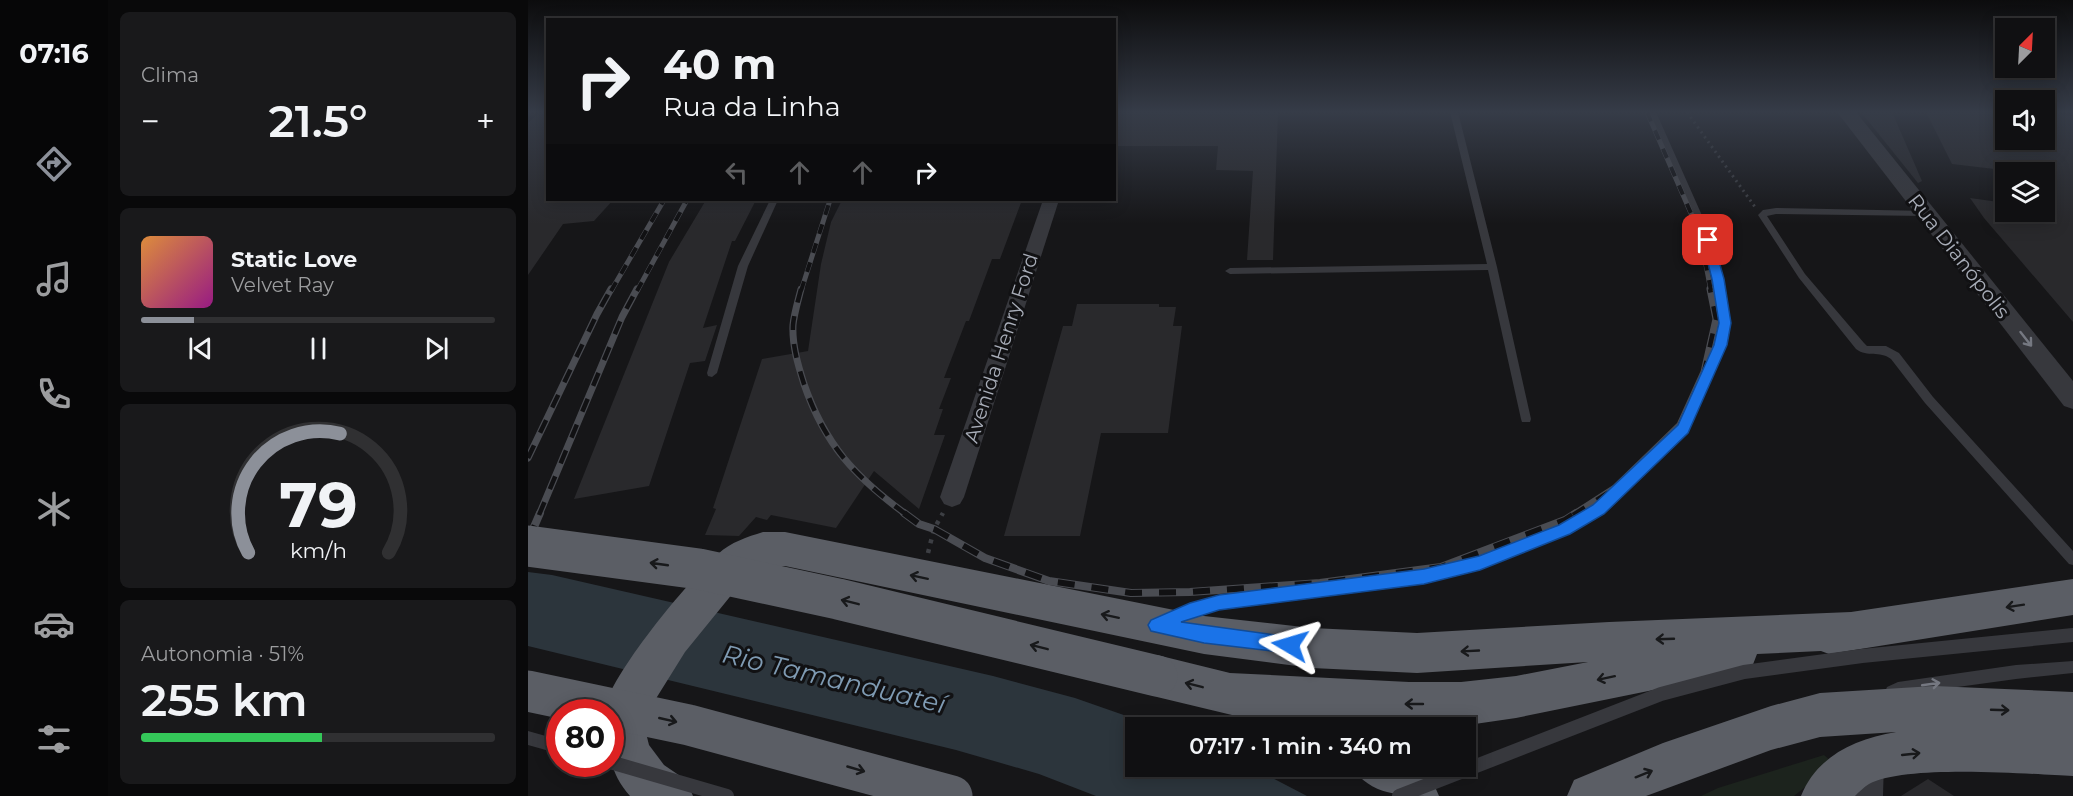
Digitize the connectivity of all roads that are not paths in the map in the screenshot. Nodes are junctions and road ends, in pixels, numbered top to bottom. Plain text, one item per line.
1 (1463, 149) edge
2 (1669, 149) edge
3 (1875, 149) edge
4 (774, 201) edge
5 (1051, 201) edge
6 (1925, 213) junction
7 (1492, 267) junction
8 (1230, 271) dead end
9 (712, 372) dead end
10 (2073, 399) edge
11 (1526, 419) dead end
12 (952, 497) road end
13 (528, 546) edge
14 (2073, 560) edge
15 (2073, 597) edge
16 (1157, 625) junction
17 (1849, 631) junction
18 (2073, 635) edge
19 (2073, 667) edge
20 (528, 692) edge
21 (1230, 694) junction
22 (1839, 713) junction
23 (2073, 714) edge
24 (1280, 717) edge
25 (528, 738) edge
26 (546, 743) edge
27 (2073, 753) edge
28 (624, 766) edge
29 (1390, 777) edge
30 (1869, 778) edge
31 (670, 796) edge
32 (727, 796) edge
33 (952, 796) edge
34 (1399, 796) edge
35 (1416, 796) edge
36 (1590, 796) edge
37 (1824, 796) edge

1 - 7 lane
2 - 16 lane
3 - 6 street, Rua Dianópolis
4 - 9 lane
5 - 12 street, Avenida Henry Ford
6 -> 10 street, Rua Dianópolis
6 - 14 lane
7 - 8 lane
7 - 11 lane
21 -> 13 highway, bridge
15 -> 17 highway
17 -> 16 highway
16 -> 31 highway
17 -> 21 highway
18 - 34 lane, bridge
22 -> 19 lane
20 -> 33 highway, bridge
21 - 24 highway
22 -> 23 highway
36 -> 22 highway
25 - 26 lane
30 -> 27 highway
28 - 32 lane, bridge
29 - 35 highway
30 - 37 highway

